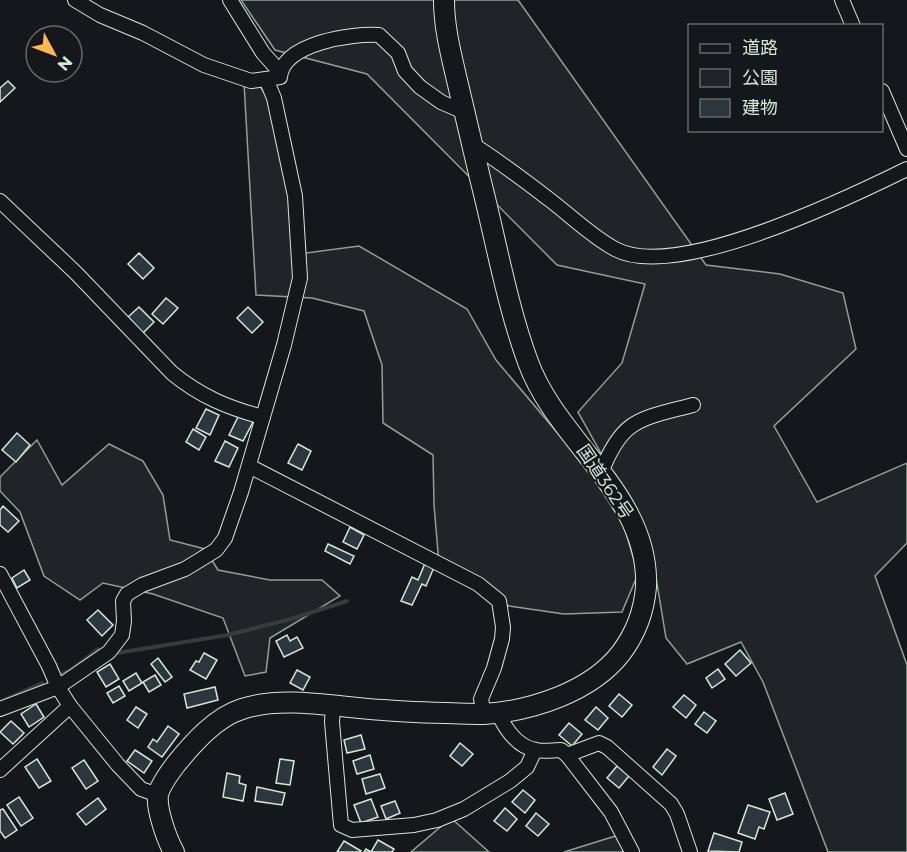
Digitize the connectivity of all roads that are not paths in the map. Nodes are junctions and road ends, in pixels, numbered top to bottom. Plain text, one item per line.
1 (75, 0) edge
2 (230, 0) edge
3 (444, 0) edge
4 (842, 0) edge
5 (852, 24) edge
6 (280, 72) junction
7 (266, 79) junction
8 (883, 93) edge
9 (464, 112) junction
10 (472, 144) junction
11 (907, 149) edge
12 (907, 170) edge
13 (0, 201) edge
14 (693, 405) dead end
15 (263, 417) junction
16 (249, 466) junction
17 (601, 473) junction
18 (0, 574) edge
19 (58, 687) junction
20 (70, 706) junction
21 (333, 706) junction
22 (0, 709) edge
23 (491, 713) junction
24 (535, 750) junction
25 (567, 756) junction
26 (0, 770) edge
27 (158, 795) junction
28 (174, 852) edge
29 (632, 852) edge
30 (690, 852) edge

1 - 7 street
2 - 6 street
3 - 9 highway, 国道362号
4 - 5 street
6 - 7 street
6 - 9 street
7 - 15 street
8 - 11 street
9 - 10 highway, 国道362号
10 - 12 street
10 - 17 highway, 国道362号
13 - 15 street
14 - 17 street
15 - 16 street
16 - 19 street
16 - 23 street
17 - 23 highway, 国道362号
18 - 19 street
19 - 20 street
19 - 22 street
20 - 26 street
20 - 27 street
21 - 23 highway, 国道362号
21 - 24 street
21 - 27 highway, 国道362号
23 - 24 street
24 - 25 street
25 - 29 street
25 - 30 street
27 - 28 highway

